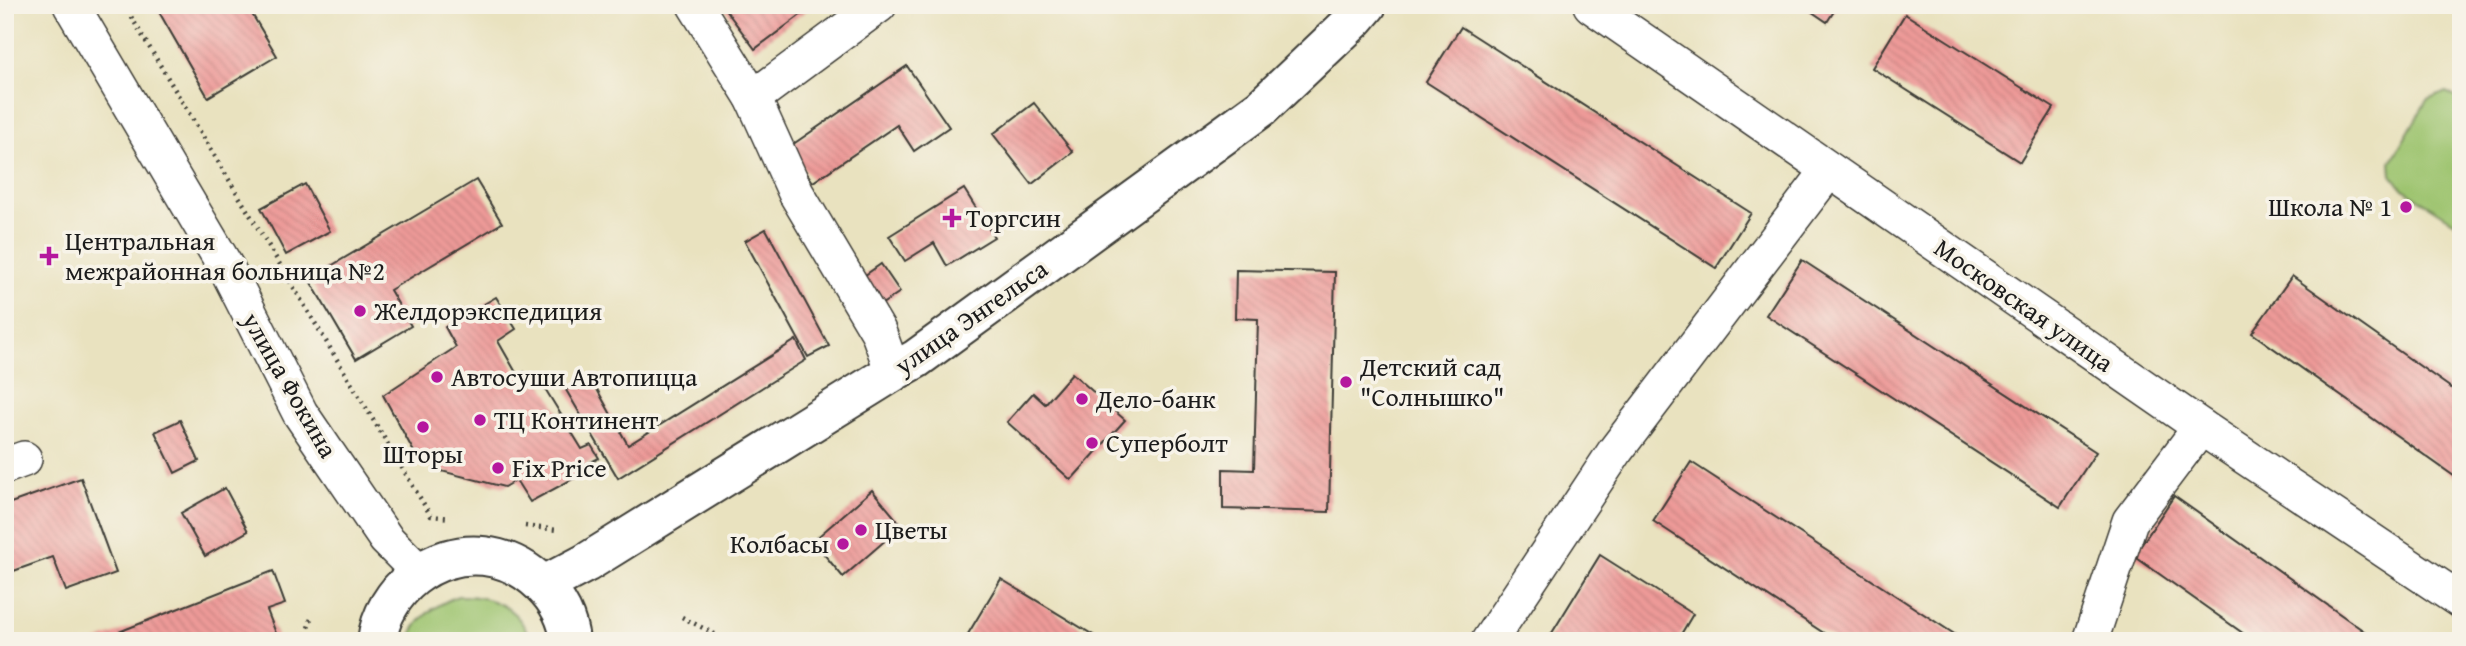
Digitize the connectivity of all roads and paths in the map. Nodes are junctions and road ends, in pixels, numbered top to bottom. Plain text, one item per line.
1 (71, 5) edge
2 (124, 5) edge
3 (695, 5) edge
4 (879, 5) edge
5 (1367, 5) edge
6 (1591, 5) edge
7 (753, 98) junction
8 (1829, 170) junction
9 (893, 372) junction
10 (2201, 427) junction
11 (456, 519) dead end
12 (519, 526) dead end
13 (557, 530) dead end
14 (419, 572) junction
15 (544, 585) junction
16 (2461, 601) edge
17 (312, 615) dead end
18 (682, 617) dead end
19 (303, 641) edge
20 (377, 641) edge
21 (570, 641) edge
22 (728, 641) edge
23 (1489, 641) edge
24 (2090, 641) edge

1 - 14 street, улица Фокина
2 - 11 path
3 - 7 street
4 - 7 street
5 - 9 main road, улица Энгельса
6 - 8 street, Московская улица
7 - 9 street
8 - 10 street, Московская улица
8 - 23 street
9 - 15 main road, улица Энгельса
10 - 16 street, Московская улица
10 - 24 street
12 - 13 path
14 - 15 main road
14 - 20 main road
15 - 21 main road
17 - 19 path
18 - 22 path

